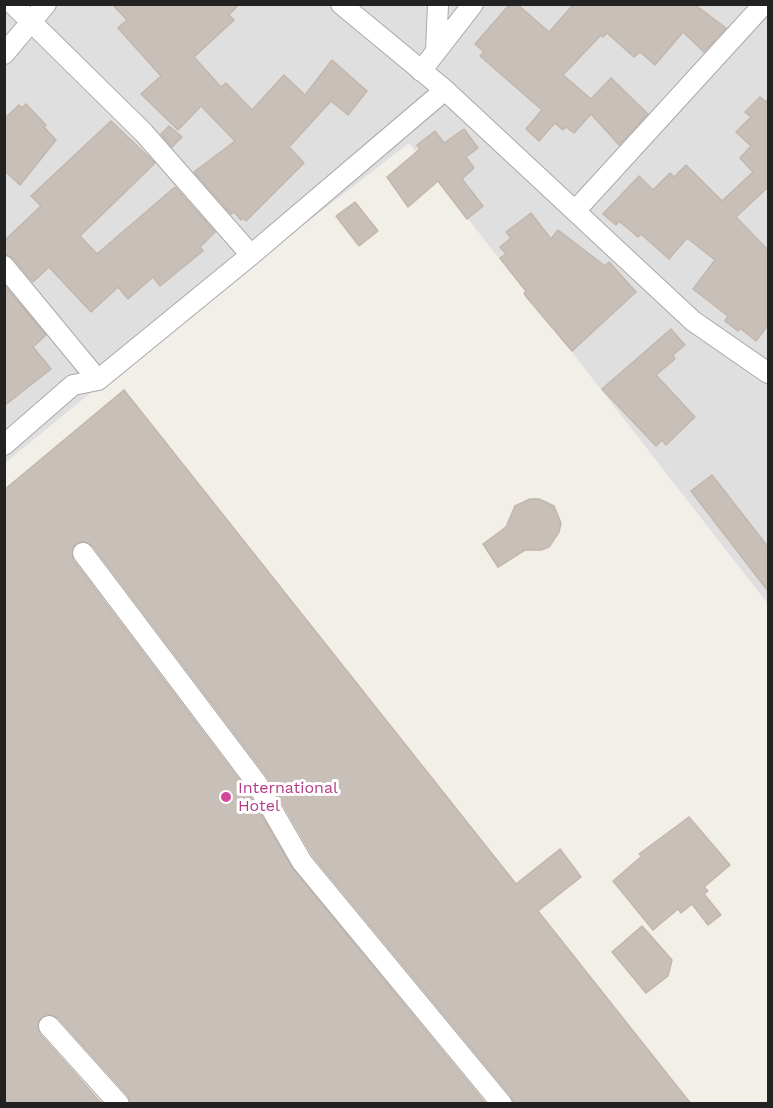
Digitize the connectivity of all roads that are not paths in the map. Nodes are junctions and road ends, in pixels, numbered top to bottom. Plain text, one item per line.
1 (13, 4) edge
2 (46, 4) edge
3 (341, 4) edge
4 (438, 4) edge
5 (472, 4) edge
6 (764, 4) edge
7 (32, 24) junction
8 (436, 51) junction
9 (4, 54) edge
10 (421, 70) junction
11 (445, 90) junction
12 (575, 211) junction
13 (251, 255) junction
14 (4, 267) edge
15 (768, 373) edge
16 (98, 380) junction
17 (4, 445) edge
18 (83, 554) dead end
19 (49, 1026) dead end
20 (119, 1104) edge
21 (502, 1104) edge

1 - 7 street
2 - 7 street
3 - 10 street
4 - 8 street
5 - 8 street
6 - 12 street
7 - 9 street
7 - 13 street
8 - 10 street
10 - 11 street
11 - 12 street
11 - 13 street
12 - 15 street
13 - 16 street
14 - 16 street
16 - 17 street
18 - 21 street
19 - 20 street

